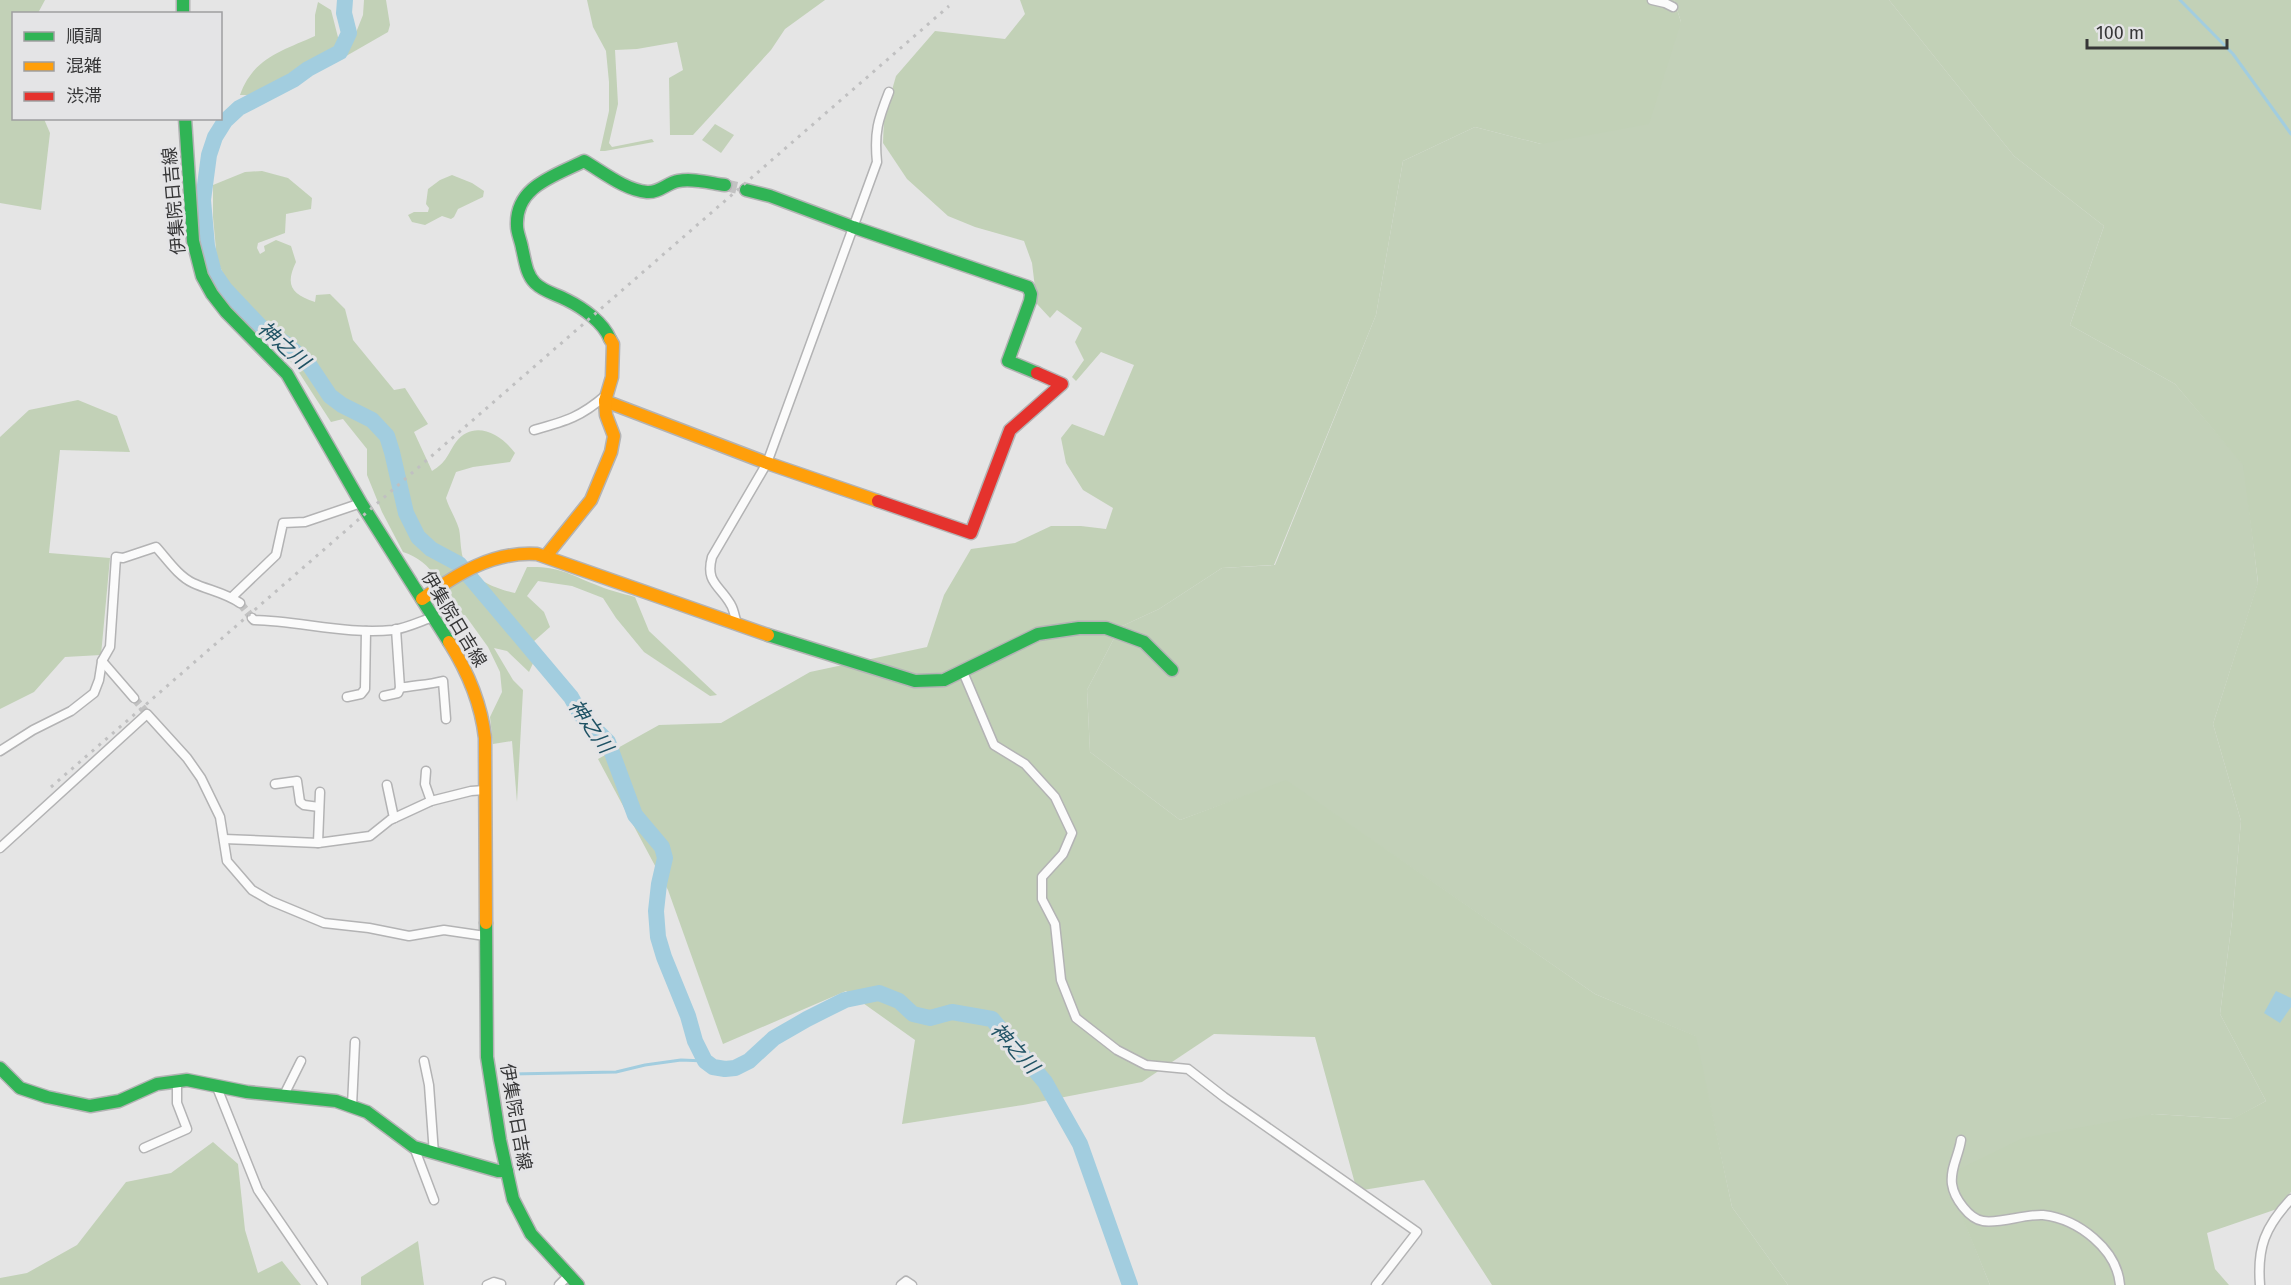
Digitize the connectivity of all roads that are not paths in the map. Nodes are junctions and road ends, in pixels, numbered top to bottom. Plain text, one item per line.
1 (1652, 0) edge
2 (1672, 7) dead end
3 (889, 92) dead end
4 (185, 120) edge
5 (724, 185) tunnel mouth
6 (746, 190) tunnel mouth
7 (853, 227) junction
8 (605, 398) junction
9 (534, 430) dead end
10 (767, 463) junction
11 (361, 503) junction
12 (546, 556) junction
13 (232, 597) junction
14 (422, 599) junction
15 (240, 603) tunnel mouth
16 (433, 617) junction
17 (252, 618) tunnel mouth
18 (737, 624) junction
19 (396, 629) junction
20 (366, 631) junction
21 (102, 661) junction
22 (1172, 670) dead end
23 (963, 672) junction
24 (400, 688) junction
25 (384, 696) dead end
26 (346, 697) dead end
27 (134, 698) tunnel mouth
28 (446, 719) dead end
29 (0, 751) edge
30 (426, 771) dead end
31 (275, 784) dead end
32 (387, 785) dead end
33 (485, 790) junction
34 (320, 792) dead end
35 (431, 801) junction
36 (319, 807) junction
37 (394, 818) junction
38 (224, 839) junction
39 (318, 843) junction
40 (0, 848) edge
41 (485, 936) junction
42 (355, 1042) dead end
43 (301, 1061) dead end
44 (424, 1061) dead end
45 (0, 1068) edge
46 (177, 1081) junction
47 (216, 1085) junction
48 (283, 1097) junction
49 (352, 1106) junction
50 (1961, 1140) dead end
51 (414, 1147) junction
52 (144, 1148) dead end
53 (435, 1154) junction
54 (507, 1171) junction
55 (2291, 1199) edge
56 (434, 1200) dead end
57 (564, 1280) edge
58 (323, 1285) edge
59 (487, 1285) edge
60 (502, 1285) edge
61 (578, 1285) edge
62 (901, 1285) edge
63 (912, 1285) edge
64 (1376, 1285) edge
65 (2120, 1285) edge
66 (2260, 1285) edge

1 - 2 street
3 - 7 street
4 - 11 street, 伊集院日吉線
5 - 8 street
6 - 7 street
7 - 10 street
7 - 10 street
8 - 9 street
8 - 10 street
8 - 12 street
10 - 18 street
11 - 13 street
11 - 14 street, 伊集院日吉線
12 - 14 street
12 - 18 street
13 - 15 street
13 - 21 street
14 - 16 street, 伊集院日吉線
16 - 19 street
16 - 33 street, 伊集院日吉線
17 - 20 street
18 - 23 street
19 - 20 street
19 - 24 street
20 - 26 street
21 - 27 street
21 - 29 street
22 - 23 street
23 - 64 street
24 - 25 street
24 - 28 street
30 - 35 street
31 - 36 street
32 - 37 street
33 - 35 street
33 - 41 street, 伊集院日吉線
34 - 36 street
35 - 37 street
36 - 39 street
37 - 39 street
38 - 39 street
38 - 40 street
38 - 41 street
41 - 54 street, 伊集院日吉線
42 - 49 street
43 - 48 street
44 - 53 street
45 - 46 street
46 - 47 street
46 - 52 street
47 - 48 street
47 - 58 street
48 - 49 street
49 - 51 street
50 - 65 street
51 - 53 street
51 - 56 street
53 - 54 street
54 - 57 street, 伊集院日吉線
55 - 66 street
57 - 61 street, 伊集院日吉線
59 - 60 street
62 - 63 street

